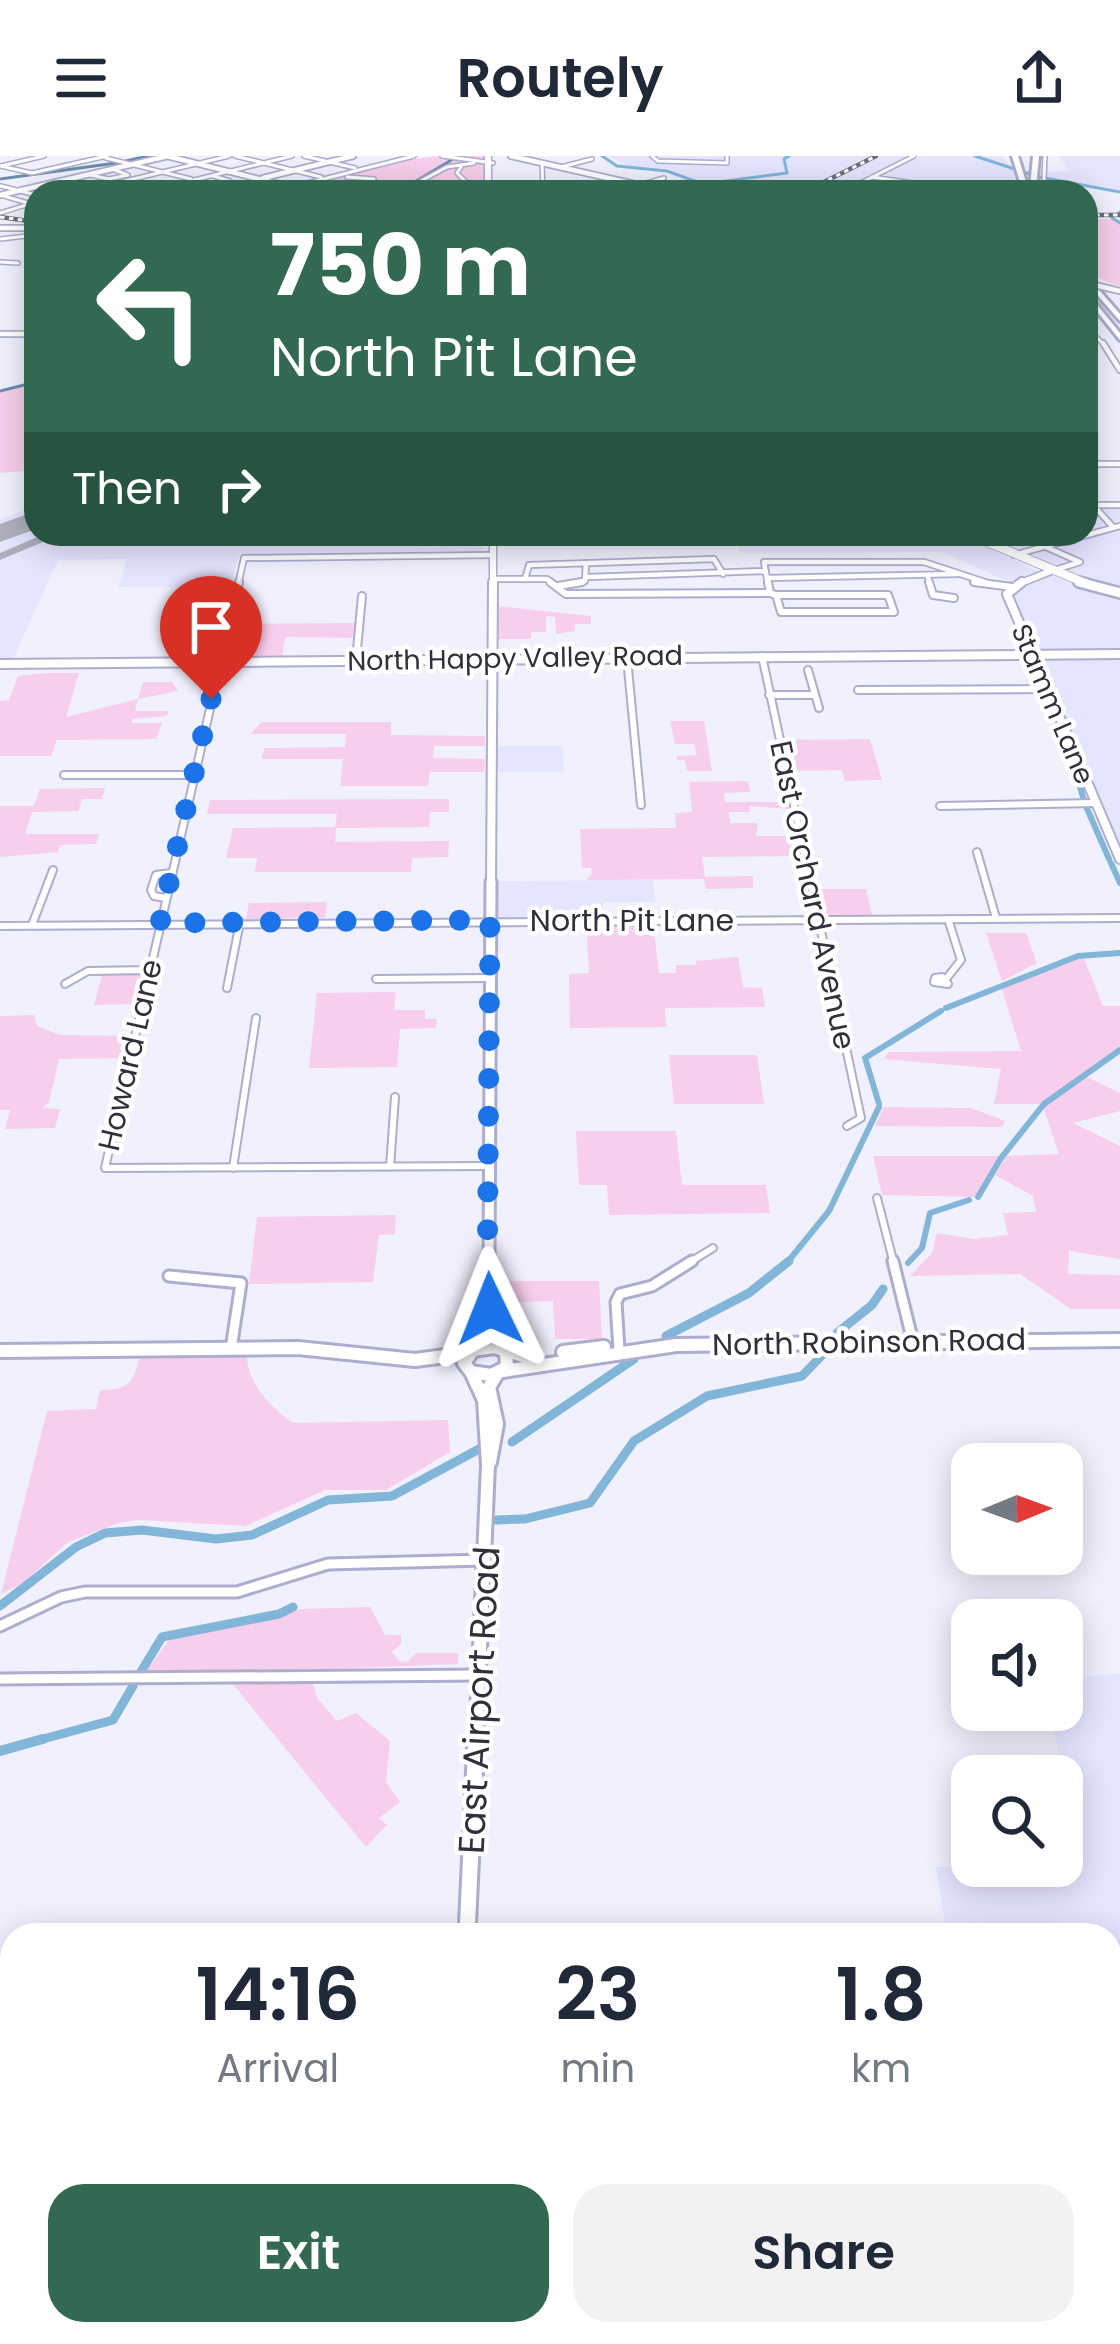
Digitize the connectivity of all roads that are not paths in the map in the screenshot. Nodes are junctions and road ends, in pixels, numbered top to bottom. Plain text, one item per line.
1 (44, 156) edge
2 (103, 156) edge
3 (168, 156) edge
4 (232, 156) edge
5 (292, 156) edge
6 (304, 156) edge
7 (353, 156) edge
8 (374, 156) edge
9 (414, 156) edge
10 (442, 156) edge
11 (511, 156) edge
12 (582, 156) edge
13 (652, 156) edge
14 (727, 156) edge
15 (914, 156) edge
16 (1012, 156) edge
17 (1024, 156) edge
18 (1042, 156) edge
19 (33, 157) edge
20 (592, 159) edge
21 (491, 160) edge
22 (394, 161) junction
23 (457, 161) edge
24 (330, 162) junction
25 (263, 163) junction
26 (474, 163) junction
27 (542, 163) junction
28 (198, 164) junction
29 (65, 165) junction
30 (132, 165) junction
31 (0, 166) edge
32 (561, 167) junction
33 (112, 170) junction
34 (296, 170) junction
35 (361, 170) junction
36 (229, 171) junction
37 (162, 172) junction
38 (590, 174) junction
39 (90, 175) junction
40 (1031, 175) junction
41 (38, 176) dead end
42 (211, 176) junction
43 (872, 177) junction
44 (664, 178) dead end
45 (260, 179) junction
46 (324, 179) junction
47 (374, 179) dead end
48 (56, 180) edge
49 (66, 180) edge
50 (130, 180) edge
51 (194, 180) joint
52 (226, 180) edge
53 (264, 180) edge
54 (320, 180) edge
55 (423, 180) edge
56 (465, 180) edge
57 (543, 180) edge
58 (590, 180) edge
59 (617, 180) edge
60 (657, 180) edge
61 (866, 180) edge
62 (893, 180) edge
63 (1031, 180) edge
64 (1031, 180) edge
65 (1, 186) edge
66 (24, 190) edge
67 (19, 191) junction
68 (24, 194) edge
69 (0, 195) edge
70 (0, 262) edge
71 (18, 263) dead end
72 (1098, 294) edge
73 (1098, 308) edge
74 (1120, 320) edge
75 (1098, 335) edge
76 (1120, 338) edge
77 (1120, 370) edge
78 (494, 546) edge
79 (994, 546) edge
80 (1045, 546) joint
81 (494, 555) junction
82 (1014, 555) junction
83 (586, 563) junction
84 (766, 570) junction
85 (1051, 572) junction
86 (723, 574) junction
87 (959, 574) junction
88 (588, 577) junction
89 (928, 577) junction
90 (525, 579) junction
91 (493, 580) junction
92 (556, 586) junction
93 (1012, 586) junction
94 (1120, 593) edge
95 (773, 594) junction
96 (362, 596) dead end
97 (954, 598) dead end
98 (1120, 653) edge
99 (1031, 654) junction
100 (762, 656) junction
101 (627, 657) junction
102 (491, 659) junction
103 (356, 660) junction
104 (220, 662) junction
105 (0, 664) edge
106 (808, 670) dead end
107 (1046, 688) junction
108 (858, 690) dead end
109 (770, 695) junction
110 (815, 695) junction
111 (819, 708) dead end
112 (64, 775) dead end
113 (194, 775) junction
114 (1096, 803) junction
115 (641, 806) dead end
116 (940, 806) dead end
117 (1106, 825) junction
118 (1120, 825) edge
119 (977, 852) dead end
120 (1120, 859) edge
121 (53, 871) dead end
122 (171, 873) junction
123 (166, 898) junction
124 (1120, 917) edge
125 (996, 918) junction
126 (948, 919) junction
127 (490, 920) junction
128 (819, 920) junction
129 (240, 922) junction
130 (160, 923) junction
131 (32, 925) junction
132 (0, 926) edge
133 (150, 970) junction
134 (489, 978) junction
135 (376, 979) dead end
136 (946, 979) dead end
137 (65, 985) dead end
138 (227, 988) dead end
139 (256, 1018) dead end
140 (395, 1097) dead end
141 (847, 1126) dead end
142 (489, 1166) junction
143 (391, 1167) junction
144 (233, 1168) junction
145 (878, 1198) dead end
146 (713, 1248) dead end
147 (170, 1276) dead end
148 (487, 1302) junction
149 (1120, 1340) edge
150 (913, 1342) junction
151 (231, 1348) junction
152 (619, 1350) junction
153 (0, 1351) edge
154 (503, 1351) junction
155 (469, 1361) junction
156 (500, 1372) junction
157 (488, 1465) junction
158 (487, 1559) junction
159 (0, 1626) edge
160 (481, 1675) junction
161 (0, 1679) edge
162 (468, 1923) edge

1 - 19 street
2 - 29 street
2 - 30 street
3 - 28 street
3 - 30 street
4 - 25 street
4 - 28 street
5 - 25 street
6 - 24 street
7 - 24 street
8 - 22 street
9 - 22 street
10 - 23 street
11 - 27 street
12 - 20 street
13 - 14 street
15 - 43 street
16 - 40 highway
17 - 40 highway
18 - 40 highway
19 - 29 street
19 - 31 street
20 - 32 street
21 - 26 street
22 - 35 street
23 - 26 street
23 - 55 street
24 - 34 street
24 - 35 street
25 - 34 street
25 - 36 street
26 - 56 street
27 - 32 street
27 - 57 street
28 - 36 street
28 - 37 street
29 - 31 street
30 - 33 street
30 - 37 street
32 - 38 street
33 - 39 street
33 - 39 street
34 - 45 street
34 - 46 street
35 - 46 street
36 - 42 street
36 - 45 street
37 - 50 street
37 - 51 street
38 - 58 street
38 - 59 street
39 - 49 street
40 - 63 highway
40 - 64 highway
41 - 48 street
42 - 51 street
42 - 52 street
43 - 61 street
43 - 62 street
44 - 60 street
45 - 53 street
46 - 47 street
46 - 54 street
65 - 67 street
66 - 67 street
67 - 68 street
67 - 69 street
70 - 71 street
72 - 74 highway
73 - 76 highway
75 - 77 street
78 - 81 street
79 - 82 main road
80 - 82 street
80 - 85 street
81 - 91 street
81 - 104 street, Howard Lane
82 - 85 main road
83 - 86 street
83 - 88 street
83 - 90 street
84 - 86 street
84 - 87 street
84 - 89 street
84 - 95 street
85 - 93 street, Stamm Lane
85 - 94 main road
86 - 88 street
87 - 89 street
87 - 93 street
88 - 92 street
89 - 97 street
90 - 91 street
90 - 92 street
91 - 102 street
92 - 95 street
93 - 99 street, Stamm Lane
95 - 95 street
96 - 103 street
98 - 99 street, North Happy Valley Road
99 - 100 street, North Happy Valley Road
99 - 107 street, Stamm Lane
100 - 101 street, North Happy Valley Road
100 - 109 street, East Orchard Avenue
101 - 102 street, North Happy Valley Road
101 - 115 street
102 - 103 street, North Happy Valley Road
102 - 127 street
103 - 104 street, North Happy Valley Road
104 - 105 street, North Happy Valley Road
104 - 113 street, Howard Lane
106 - 110 street
107 - 108 street
107 - 114 street, Stamm Lane
109 - 110 street
109 - 128 street, East Orchard Avenue
110 - 111 street
112 - 113 street
113 - 122 street, Howard Lane
114 - 116 street
114 - 117 street, Stamm Lane
117 - 118 street
117 - 120 street, Stamm Lane
119 - 125 street
121 - 131 street
122 - 123 street, Howard Lane
122 - 123 street
123 - 130 street, Howard Lane
124 - 125 street, North Pit Lane
125 - 126 street, North Pit Lane
126 - 128 street, North Pit Lane
126 - 136 street
127 - 128 street, North Pit Lane
127 - 129 street, North Pit Lane
127 - 134 street
128 - 141 street, East Orchard Avenue
129 - 130 street, North Pit Lane
129 - 138 street
130 - 131 street, North Pit Lane
130 - 133 street, Howard Lane
131 - 132 street, North Pit Lane
133 - 137 street
133 - 144 street, Howard Lane
134 - 135 street
134 - 142 street
139 - 144 street
140 - 143 street
142 - 143 street
142 - 148 street
143 - 144 street
145 - 150 street
146 - 152 street
147 - 151 street
148 - 154 street
148 - 155 street
149 - 150 street, North Robinson Road
150 - 152 street, North Robinson Road
151 - 153 street
151 - 155 street
152 - 154 street, North Robinson Road
152 - 156 street, North Robinson Road
154 - 155 street, North Robinson Road
154 - 156 street, East Airport Road
155 - 156 street, North Robinson Road
155 - 157 street, East Airport Road
156 - 157 street, East Airport Road
157 - 158 street, East Airport Road
158 - 159 street
158 - 160 street, East Airport Road
160 - 161 street
160 - 162 street, East Airport Road

